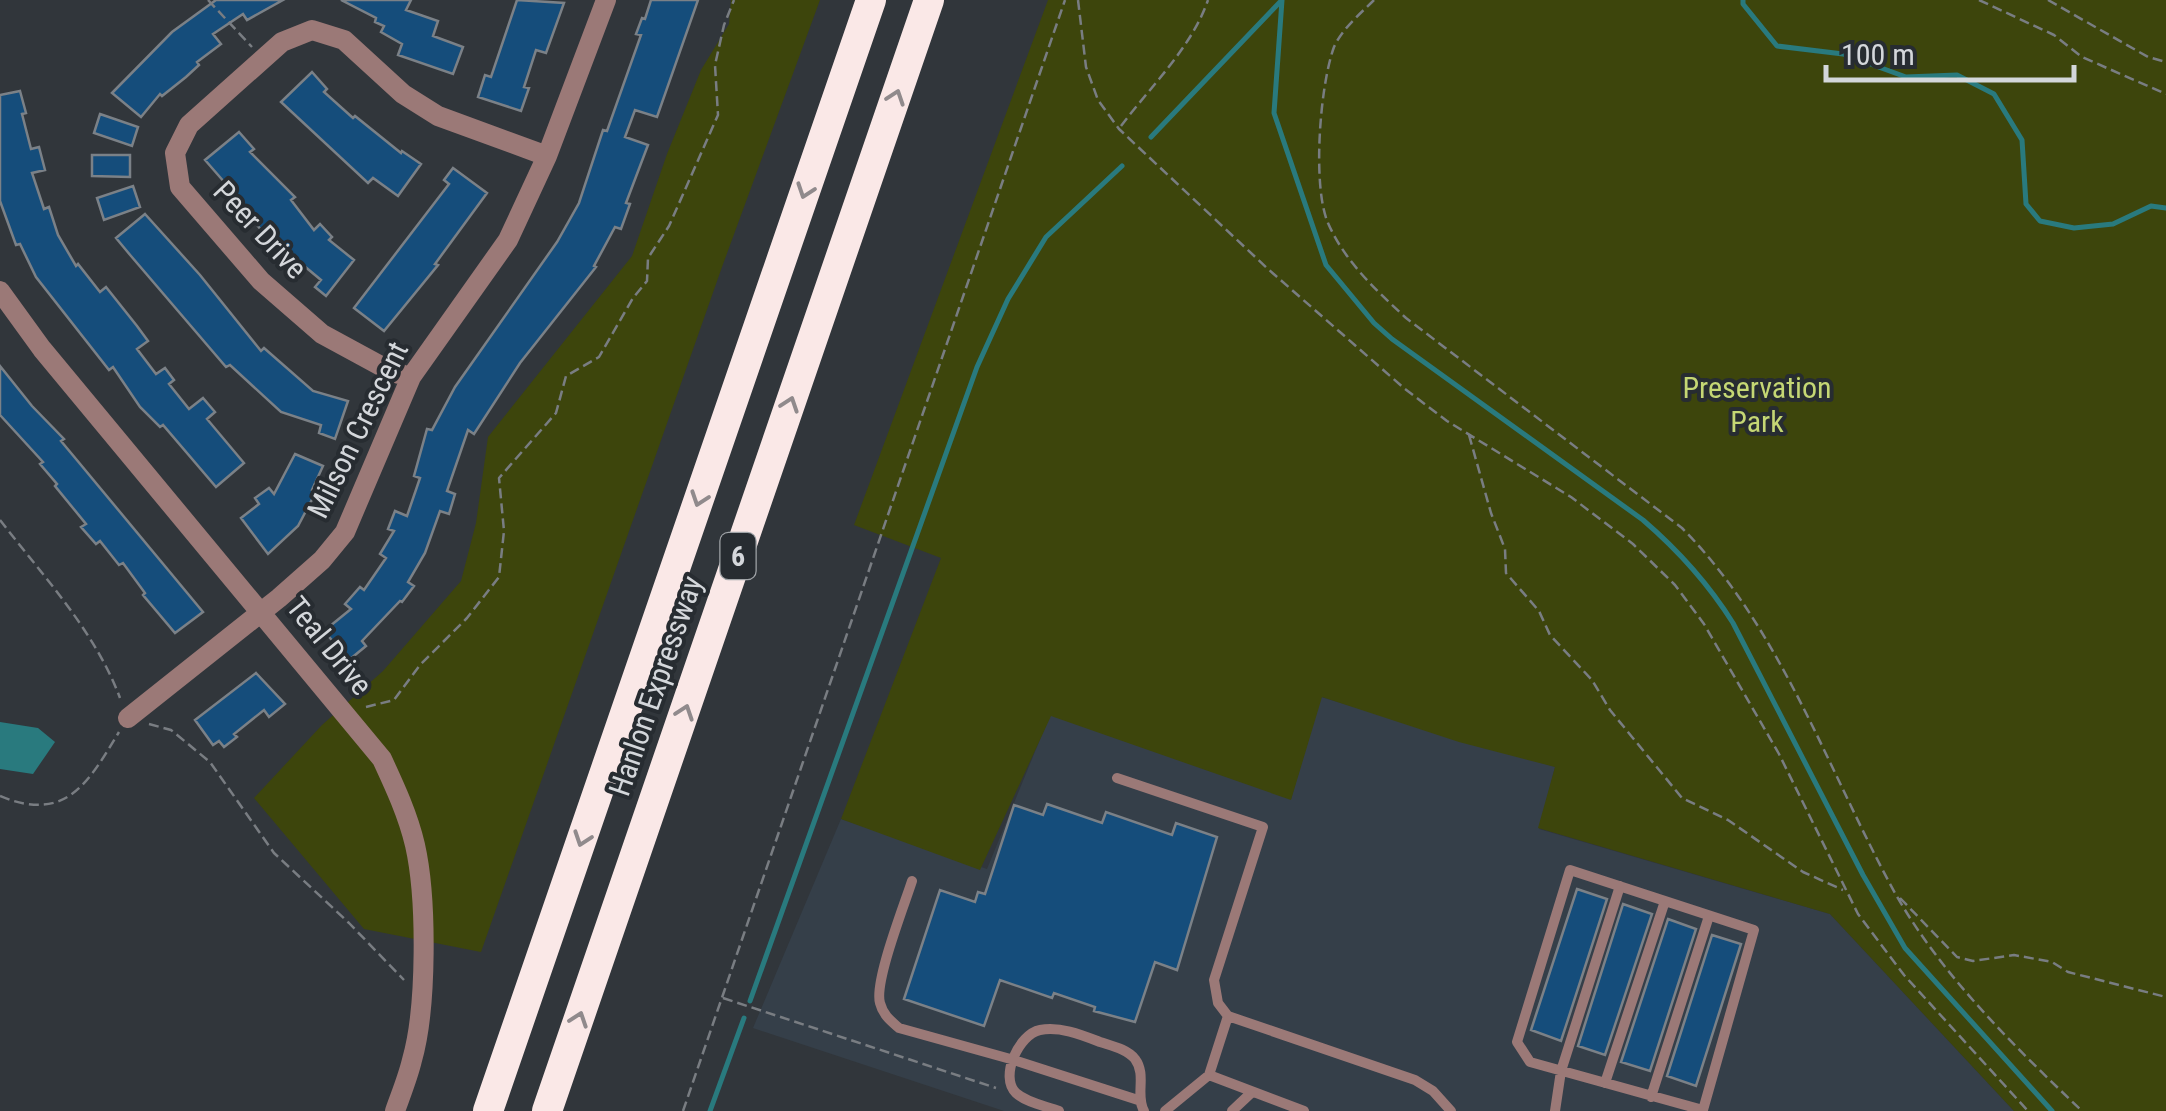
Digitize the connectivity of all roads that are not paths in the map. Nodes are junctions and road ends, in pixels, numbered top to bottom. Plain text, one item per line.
1 (606, 0) edge
2 (870, 0) edge
3 (930, 0) edge
4 (547, 156) junction
5 (0, 291) edge
6 (411, 377) junction
7 (263, 612) junction
8 (128, 718) road end
9 (1117, 778) dead end
10 (912, 881) dead end
11 (1620, 886) junction
12 (1664, 901) junction
13 (1709, 916) junction
14 (1228, 1016) junction
15 (1014, 1060) junction
16 (1561, 1071) junction
17 (1209, 1076) junction
18 (1606, 1083) junction
19 (1251, 1093) junction
20 (1651, 1097) junction
21 (1138, 1100) junction
22 (395, 1111) edge
23 (488, 1111) edge
24 (547, 1111) edge
25 (1059, 1111) edge
26 (1144, 1111) edge
27 (1165, 1111) edge
28 (1232, 1111) edge
29 (1302, 1111) edge
30 (1451, 1111) edge
31 (1555, 1111) edge

1 - 4 street, Milson Crescent
2 -> 23 highway, Hanlon Expressway / 6
24 -> 3 highway, Hanlon Expressway / 6
4 - 6 street, Milson Crescent
4 - 6 street, Peer Drive
5 - 7 street, Teal Drive
6 - 7 street, Milson Crescent
7 - 8 street, Milson Crescent
7 - 22 street, Teal Drive
9 - 14 lane
10 - 15 lane
11 - 12 lane
11 - 16 lane
11 - 16 lane
12 - 13 lane
12 - 18 lane
13 - 20 lane
13 - 20 lane
14 - 17 lane
14 - 30 lane
15 - 21 lane
15 - 21 lane
15 - 25 lane
16 - 18 lane
16 - 31 lane
17 - 19 lane
17 - 27 lane
18 - 20 lane
19 - 28 lane
19 - 29 lane
21 - 26 lane

